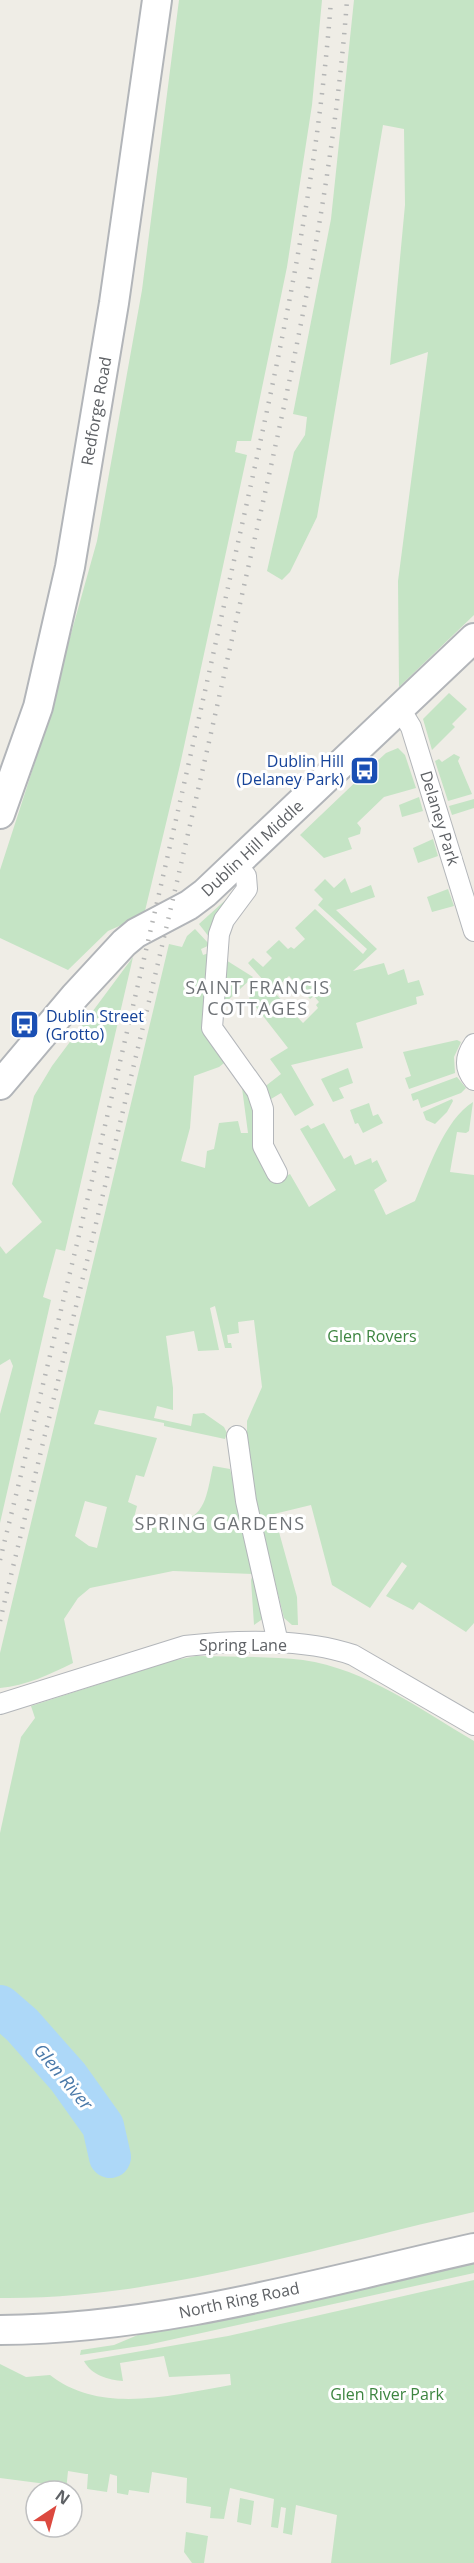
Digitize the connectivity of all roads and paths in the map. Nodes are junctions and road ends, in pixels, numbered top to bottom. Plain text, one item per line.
1 (157, 0) edge
2 (474, 638) edge
3 (400, 709) junction
4 (6, 776) edge
5 (0, 814) edge
6 (235, 866) junction
7 (474, 931) edge
8 (474, 1044) edge
9 (474, 1080) edge
10 (0, 1085) edge
11 (277, 1173) dead end
12 (237, 1436) dead end
13 (278, 1643) junction
14 (0, 1704) edge
15 (474, 1725) edge
16 (474, 2248) edge
17 (0, 2330) edge

1 - 4 street, Redforge Road
2 - 3 street, Dublin Hill Middle
3 - 6 street, Dublin Hill Middle
3 - 7 street, Delaney Park
4 - 5 street, Redforge Road
6 - 10 street, Dublin Hill Middle
6 - 11 street
8 - 9 street
12 - 13 street
13 - 14 street, Spring Lane
13 - 15 street, Spring Lane
16 - 17 street, North Ring Road

